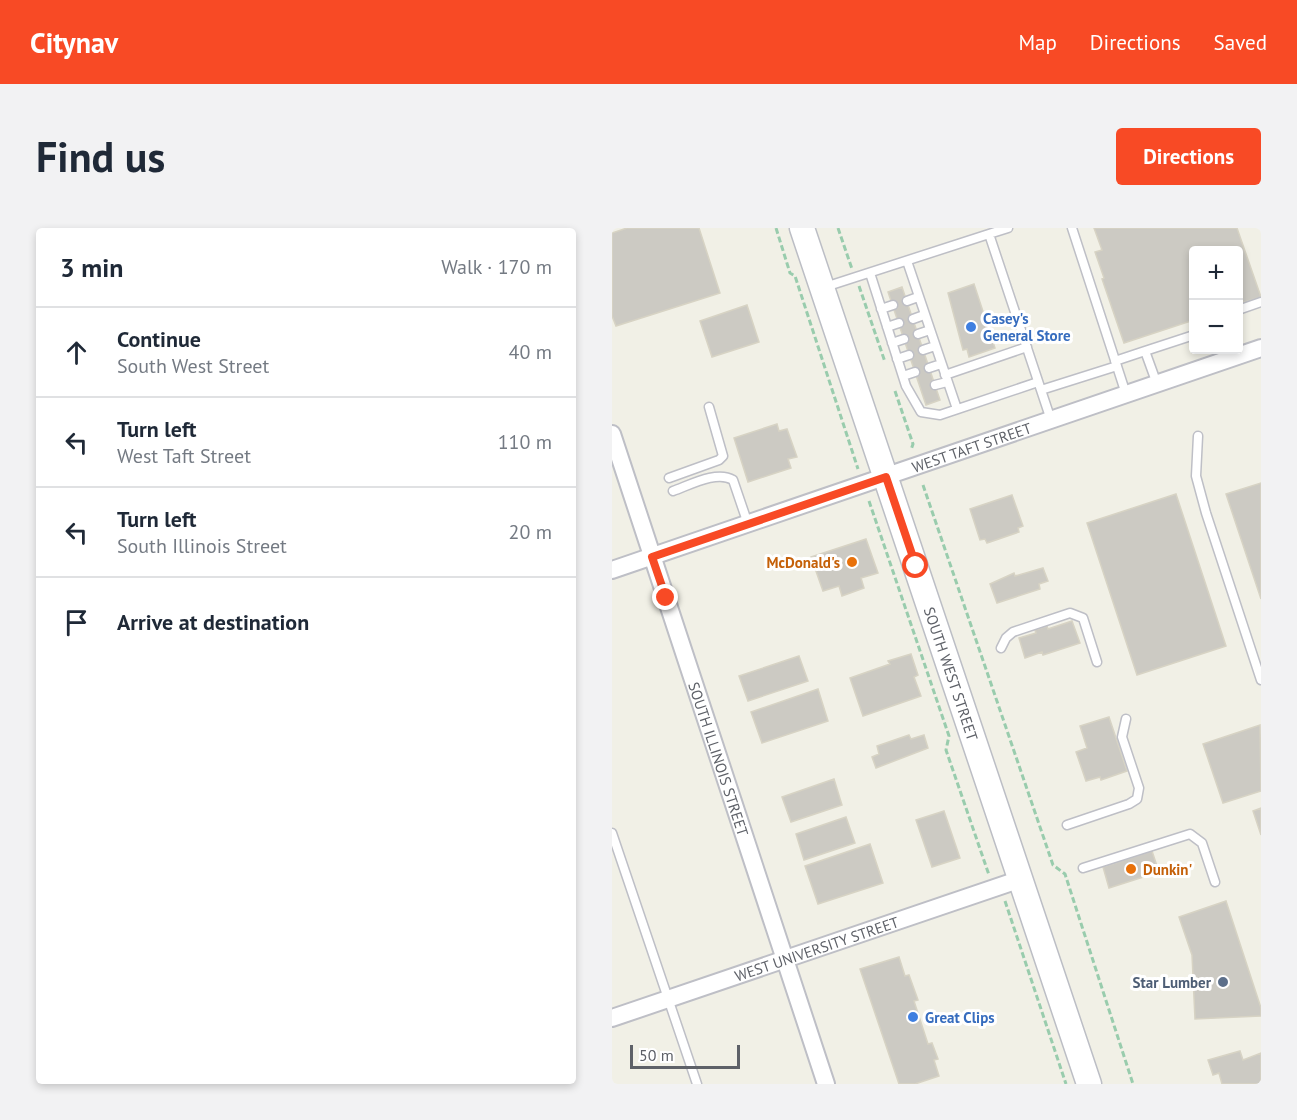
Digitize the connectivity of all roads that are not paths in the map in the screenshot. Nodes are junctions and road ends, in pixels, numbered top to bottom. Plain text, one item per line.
1 (802, 228) edge
2 (1008, 228) edge
3 (1072, 228) edge
4 (989, 234) junction
5 (906, 261) junction
6 (870, 273) junction
7 (822, 288) junction
8 (918, 297) junction
9 (907, 301) dead end
10 (1261, 302) edge
11 (893, 305) dead end
12 (881, 309) junction
13 (1243, 309) edge
14 (924, 315) junction
15 (913, 319) dead end
16 (899, 324) dead end
17 (887, 327) junction
18 (930, 330) junction
19 (918, 334) dead end
20 (1189, 337) edge
21 (904, 339) dead end
22 (892, 343) junction
23 (935, 346) junction
24 (1027, 347) junction
25 (1261, 348) edge
26 (923, 350) dead end
27 (1145, 351) junction
28 (1243, 351) edge
29 (1230, 354) edge
30 (909, 355) dead end
31 (897, 359) junction
32 (941, 364) junction
33 (1116, 364) junction
34 (929, 368) dead end
35 (915, 372) dead end
36 (903, 376) junction
37 (946, 378) junction
38 (1157, 384) junction
39 (935, 385) dead end
40 (1040, 386) junction
41 (921, 390) dead end
42 (909, 393) junction
43 (1126, 394) junction
44 (709, 407) dead end
45 (957, 409) junction
46 (1051, 420) junction
47 (612, 434) edge
48 (1198, 435) dead end
49 (886, 477) junction
50 (669, 478) dead end
51 (673, 491) dead end
52 (747, 524) junction
53 (652, 557) junction
54 (612, 570) edge
55 (1001, 648) dead end
56 (1096, 662) dead end
57 (1261, 680) edge
58 (1126, 719) dead end
59 (1067, 825) dead end
60 (612, 833) edge
61 (1083, 868) dead end
62 (1021, 879) junction
63 (1215, 882) dead end
64 (785, 959) junction
65 (669, 999) junction
66 (612, 1018) edge
67 (697, 1084) edge
68 (826, 1084) edge
69 (1089, 1084) edge

1 - 7 main road, SOUTH WEST STREET
2 - 4 lane
3 - 33 lane
4 - 5 lane
4 - 24 lane
5 - 6 lane
5 - 8 lane
6 - 7 lane
6 - 12 lane
7 - 49 main road, SOUTH WEST STREET
8 - 9 lane
8 - 14 lane
10 - 13 lane
11 - 12 lane
12 - 17 lane
14 - 15 lane
14 - 18 lane
16 - 17 lane
17 - 22 lane
18 - 19 lane
18 - 23 lane
20 - 27 lane
21 - 22 lane
22 - 31 lane
23 - 26 lane
23 - 32 lane
24 - 37 lane
24 - 40 lane
25 - 28 street, WEST TAFT STREET
27 - 33 lane
27 - 38 lane
29 - 38 street, WEST TAFT STREET
30 - 31 lane
31 - 36 lane
32 - 34 lane
32 - 37 lane
33 - 40 lane
33 - 43 lane
35 - 36 lane
36 - 42 lane
37 - 39 lane
37 - 45 lane
38 - 43 street, WEST TAFT STREET
40 - 45 lane
40 - 46 lane
41 - 42 lane
42 - 45 lane
43 - 46 street, WEST TAFT STREET
44 - 50 lane
46 - 49 street, WEST TAFT STREET
47 - 53 street, SOUTH ILLINOIS STREET
48 - 57 lane
49 - 52 street, WEST TAFT STREET
49 - 62 main road, SOUTH WEST STREET
51 - 52 lane
52 - 53 street, WEST TAFT STREET
53 - 54 street, WEST TAFT STREET
53 - 64 street, SOUTH ILLINOIS STREET
55 - 56 lane
58 - 59 lane
60 - 65 lane
61 - 63 lane
62 - 64 street, WEST UNIVERSITY STREET
62 - 69 main road, SOUTH WEST STREET
64 - 65 street, WEST UNIVERSITY STREET
64 - 68 street, SOUTH ILLINOIS STREET
65 - 66 street, WEST UNIVERSITY STREET
65 - 67 lane

